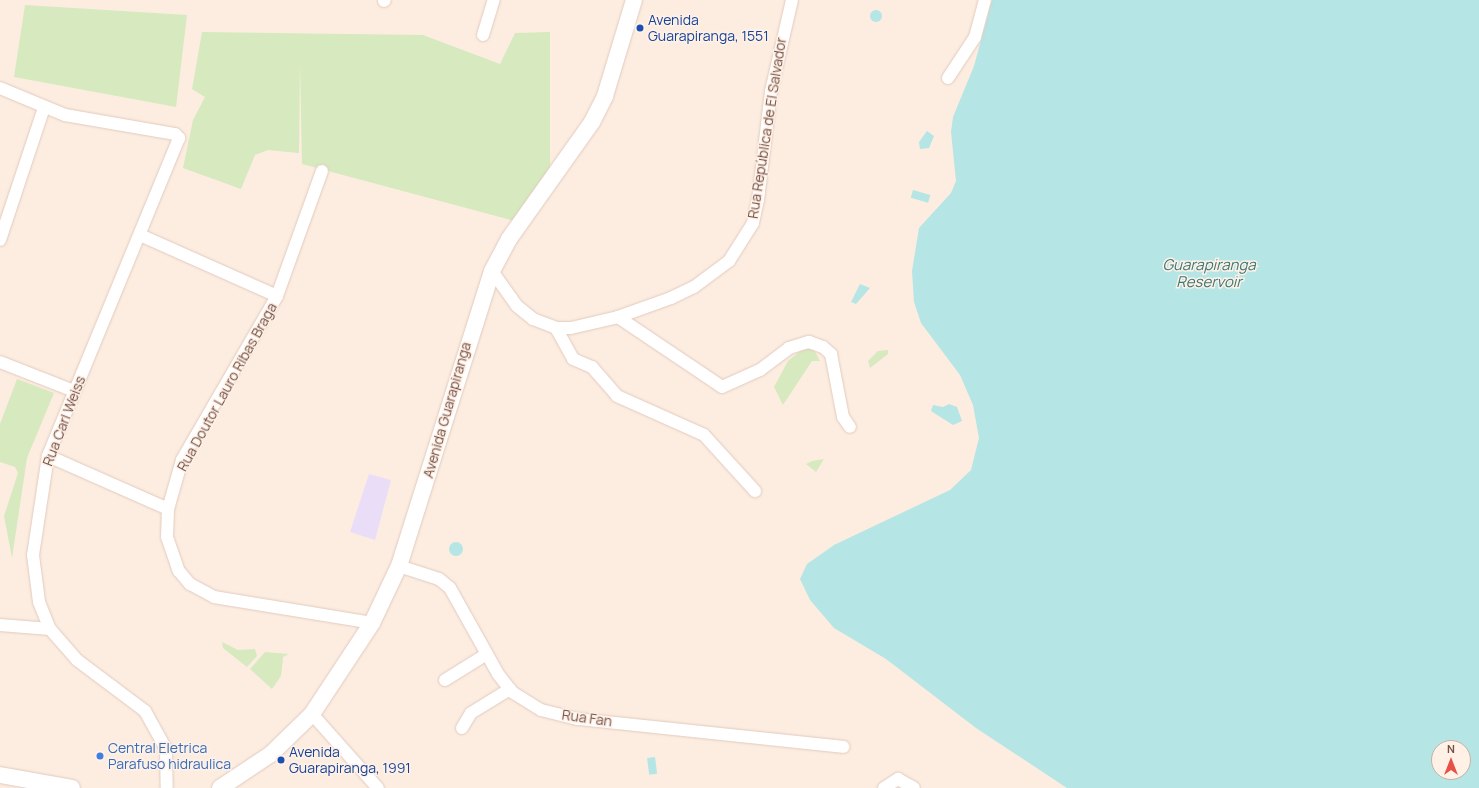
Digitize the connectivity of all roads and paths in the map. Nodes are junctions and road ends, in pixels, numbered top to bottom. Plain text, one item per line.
1 (494, 0) edge
2 (634, 0) edge
3 (792, 0) edge
4 (985, 0) edge
5 (483, 36) dead end
6 (948, 78) dead end
7 (0, 88) edge
8 (44, 108) junction
9 (322, 171) dead end
10 (140, 236) junction
11 (0, 240) edge
12 (492, 271) junction
13 (277, 296) junction
14 (618, 317) junction
15 (556, 328) junction
16 (0, 362) edge
17 (74, 391) junction
18 (850, 427) dead end
19 (48, 456) junction
20 (755, 491) dead end
21 (168, 510) junction
22 (399, 566) junction
23 (372, 623) junction
24 (0, 625) edge
25 (50, 629) junction
26 (488, 654) junction
27 (445, 680) dead end
28 (510, 689) junction
29 (312, 714) junction
30 (462, 728) dead end
31 (844, 747) dead end
32 (0, 775) edge
33 (72, 788) edge
34 (167, 788) edge
35 (223, 788) edge
36 (378, 788) edge
37 (884, 788) edge
38 (914, 788) edge

1 - 5 street
2 - 12 main road, Avenida Guarapiranga
3 - 14 street, Rua República de El Salvador
4 - 6 street
7 - 8 street
8 - 10 street, Rua Carl Weiss
8 - 11 street
9 - 13 street, Rua Doutor Lauro Ribas Braga
10 - 13 street
10 - 17 street, Rua Carl Weiss
12 - 15 street
12 - 22 main road, Avenida Guarapiranga
13 - 21 street, Rua Doutor Lauro Ribas Braga
14 - 15 street, Rua República de El Salvador
14 - 18 street
15 - 20 street
16 - 17 street
17 - 19 street, Rua Carl Weiss
19 - 21 street
19 - 25 street, Rua Carl Weiss
21 - 23 street, Rua Doutor Lauro Ribas Braga
22 - 23 main road, Avenida Guarapiranga
22 - 26 street, Rua Fan
23 - 29 main road, Avenida Guarapiranga
24 - 25 street
25 - 34 street, Rua Carl Weiss
26 - 27 street
26 - 28 street, Rua Fan
28 - 30 street
28 - 31 street, Rua Fan
29 - 35 main road, Avenida Guarapiranga
29 - 36 street
32 - 33 main road
37 - 38 street

